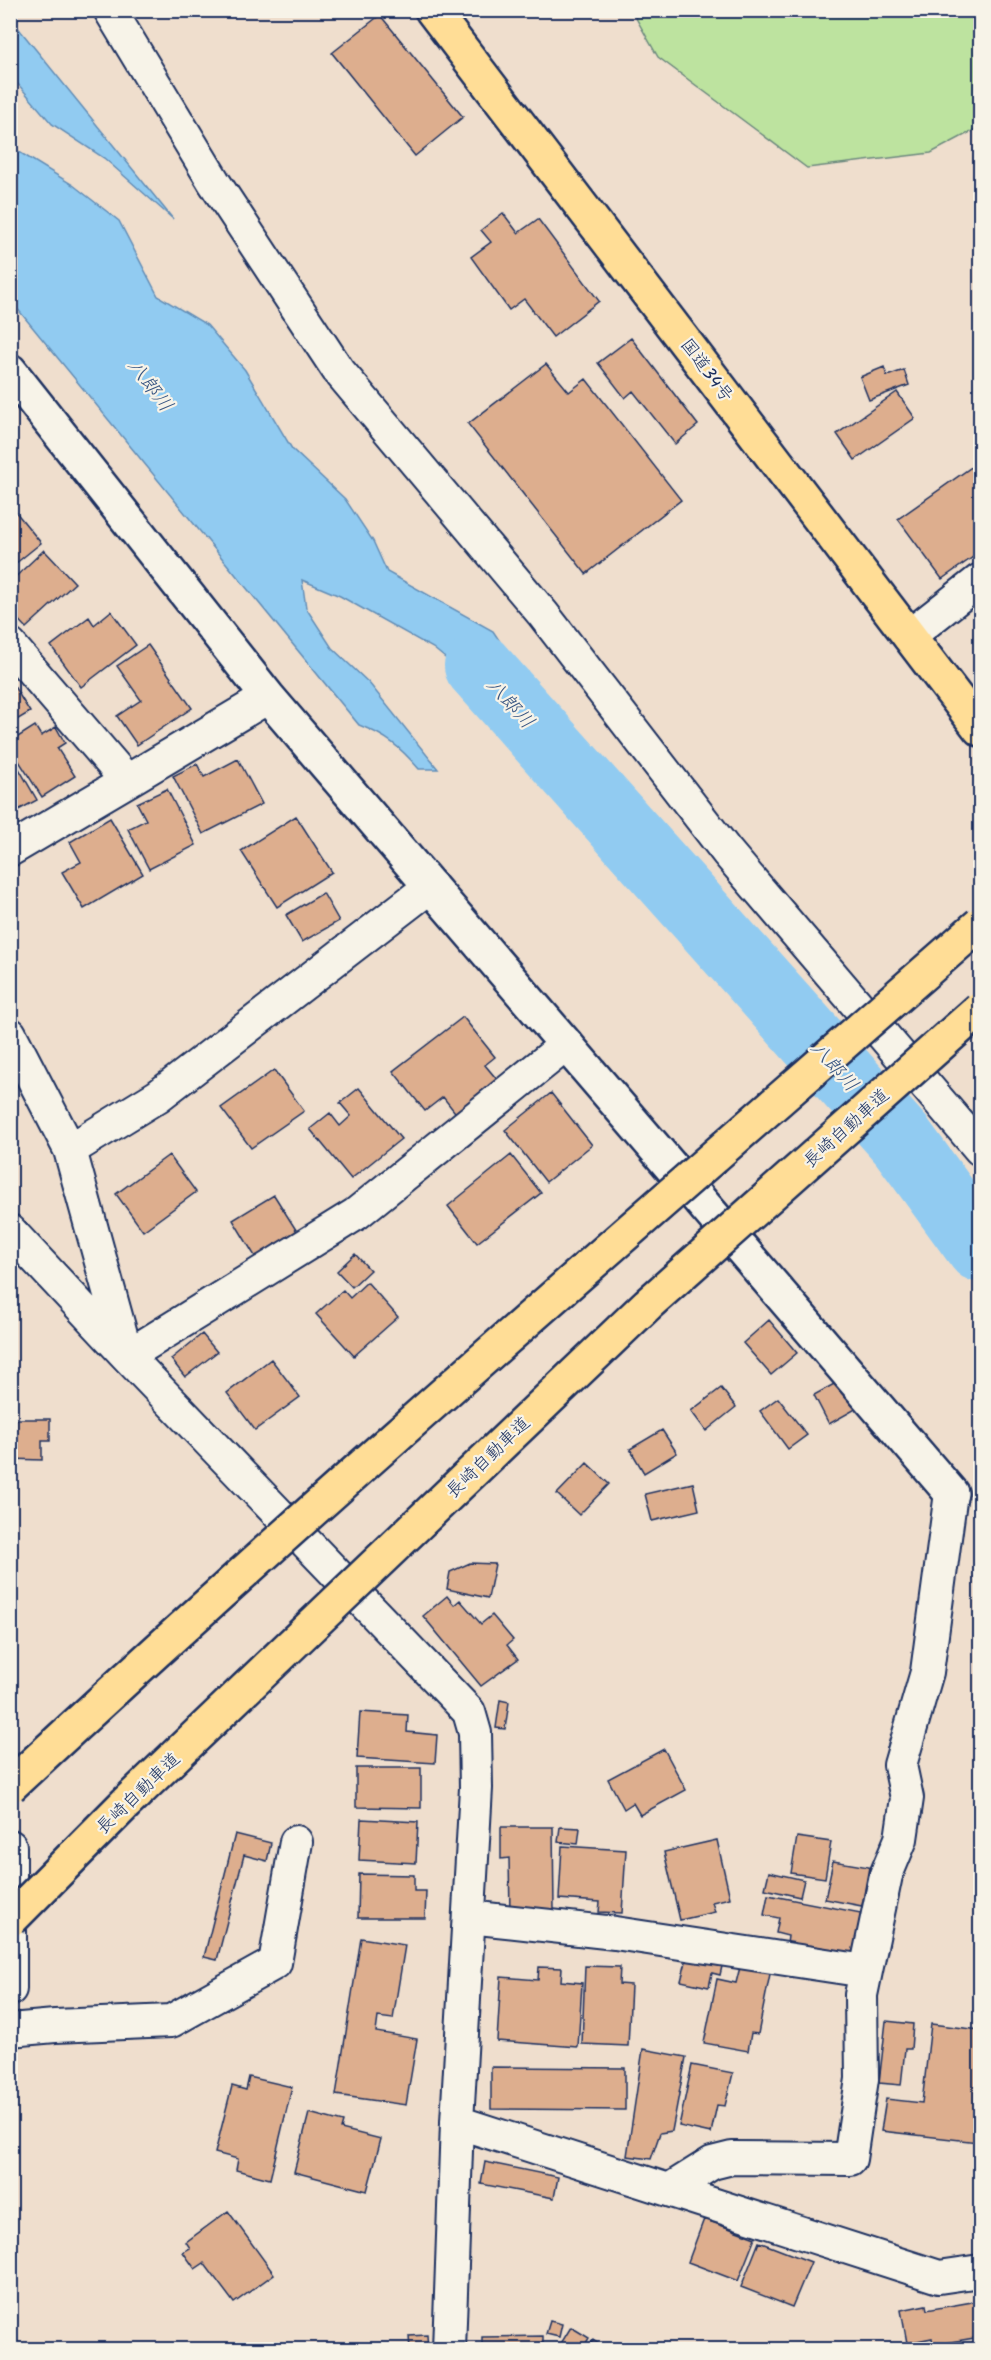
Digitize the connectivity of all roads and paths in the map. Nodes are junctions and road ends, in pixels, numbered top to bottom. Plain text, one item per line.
1 (110, 10) edge
2 (432, 10) edge
3 (10, 371) edge
4 (981, 580) edge
5 (909, 636) junction
6 (10, 645) edge
7 (268, 697) junction
8 (981, 729) edge
9 (127, 781) junction
10 (10, 850) edge
11 (431, 886) junction
12 (981, 924) edge
13 (981, 1009) edge
14 (10, 1034) edge
15 (567, 1044) junction
16 (981, 1149) edge
17 (70, 1150) junction
18 (10, 1231) edge
19 (127, 1356) junction
20 (951, 1493) joint
21 (10, 1786) edge
22 (296, 1842) dead end
23 (10, 1846) edge
24 (469, 1917) junction
25 (10, 1920) edge
26 (865, 1971) junction
27 (10, 1989) edge
28 (10, 2030) edge
29 (457, 2122) junction
30 (669, 2190) junction
31 (981, 2271) edge
32 (449, 2349) edge

1 - 16 street
2 - 5 highway, 国道34号
3 - 7 street
4 - 5 street
5 - 8 highway, 国道34号
6 - 9 street
7 - 9 street
7 - 11 street
9 - 10 street
11 - 15 street
11 - 17 street
12 - 21 highway, bridge
13 - 25 highway, 長崎自動車道, bridge
14 - 17 street
15 - 19 street
15 - 20 street
17 - 19 street
18 - 19 street
19 - 24 street
20 - 26 street
22 - 28 street
23 - 27 street
24 - 26 street
24 - 29 street
26 - 30 street
29 - 30 street
29 - 32 street
30 - 31 street

